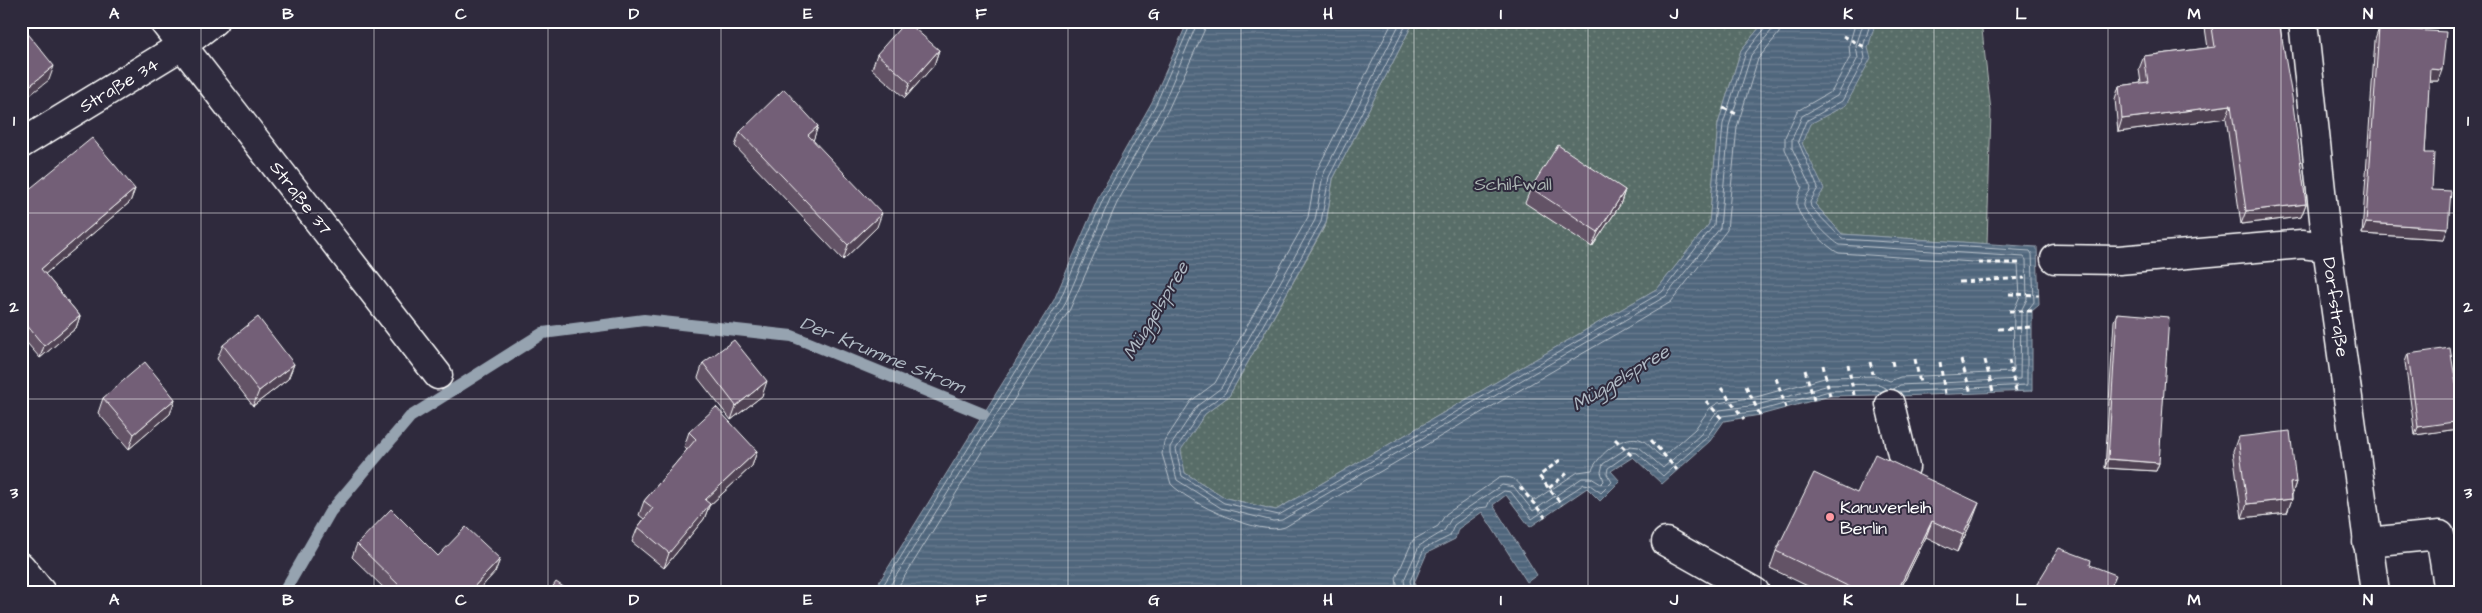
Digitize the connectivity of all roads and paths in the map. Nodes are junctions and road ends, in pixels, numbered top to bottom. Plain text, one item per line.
1 (163, 21) edge
2 (214, 21) edge
3 (2303, 21) edge
4 (1842, 36) dead end
5 (183, 46) junction
6 (1868, 48) dead end
7 (1723, 108) dead end
8 (1737, 114) dead end
9 (21, 144) edge
10 (2327, 247) junction
11 (2042, 261) joint
12 (1978, 263) dead end
13 (2028, 278) dead end
14 (1959, 282) dead end
15 (2009, 294) dead end
16 (2038, 295) dead end
17 (2009, 311) dead end
18 (2032, 311) dead end
19 (2032, 327) dead end
20 (1998, 329) dead end
21 (1915, 359) dead end
22 (1961, 360) dead end
23 (1985, 360) dead end
24 (2009, 360) dead end
25 (1940, 362) dead end
26 (1848, 364) dead end
27 (1823, 365) dead end
28 (1805, 370) dead end
29 (438, 374) dead end
30 (1776, 378) dead end
31 (1746, 386) dead end
32 (1921, 386) dead end
33 (1721, 388) dead end
34 (1993, 392) dead end
35 (2016, 392) dead end
36 (1970, 393) dead end
37 (1945, 394) dead end
38 (1854, 395) dead end
39 (1830, 396) dead end
40 (1814, 400) dead end
41 (1706, 401) dead end
42 (1890, 404) dead end
43 (1786, 408) dead end
44 (1760, 416) dead end
45 (1744, 419) dead end
46 (1724, 421) dead end
47 (1614, 439) dead end
48 (1651, 440) dead end
49 (1633, 457) dead end
50 (1560, 460) dead end
51 (1905, 467) edge
52 (1677, 470) dead end
53 (1570, 471) dead end
54 (1520, 486) dead end
55 (1549, 488) junction
56 (1562, 505) dead end
57 (1544, 517) dead end
58 (1666, 542) dead end
59 (2367, 542) junction
60 (21, 567) edge
61 (41, 592) edge
62 (1755, 592) edge
63 (2375, 592) edge
64 (2449, 592) edge

1 - 5 street, Straße 37
2 - 5 street, Straße 34
3 - 10 street, Dorfstraße
4 - 6 path
5 - 9 street, Straße 34
5 - 29 street, Straße 37
7 - 8 path
10 - 11 street
10 - 59 street, Dorfstraße
11 - 12 path
13 - 14 path
15 - 16 path
17 - 18 path
19 - 20 path
21 - 32 path
22 - 36 path
23 - 34 path
24 - 35 path
25 - 37 path
26 - 38 path
27 - 39 path
28 - 40 path
30 - 43 path
31 - 44 path
33 - 45 path
41 - 46 path
42 - 51 street
47 - 49 path
48 - 52 path
50 - 55 path
53 - 55 path
54 - 57 path
55 - 56 path
58 - 62 street
59 - 63 street, Dorfstraße
59 - 64 street
60 - 61 street

